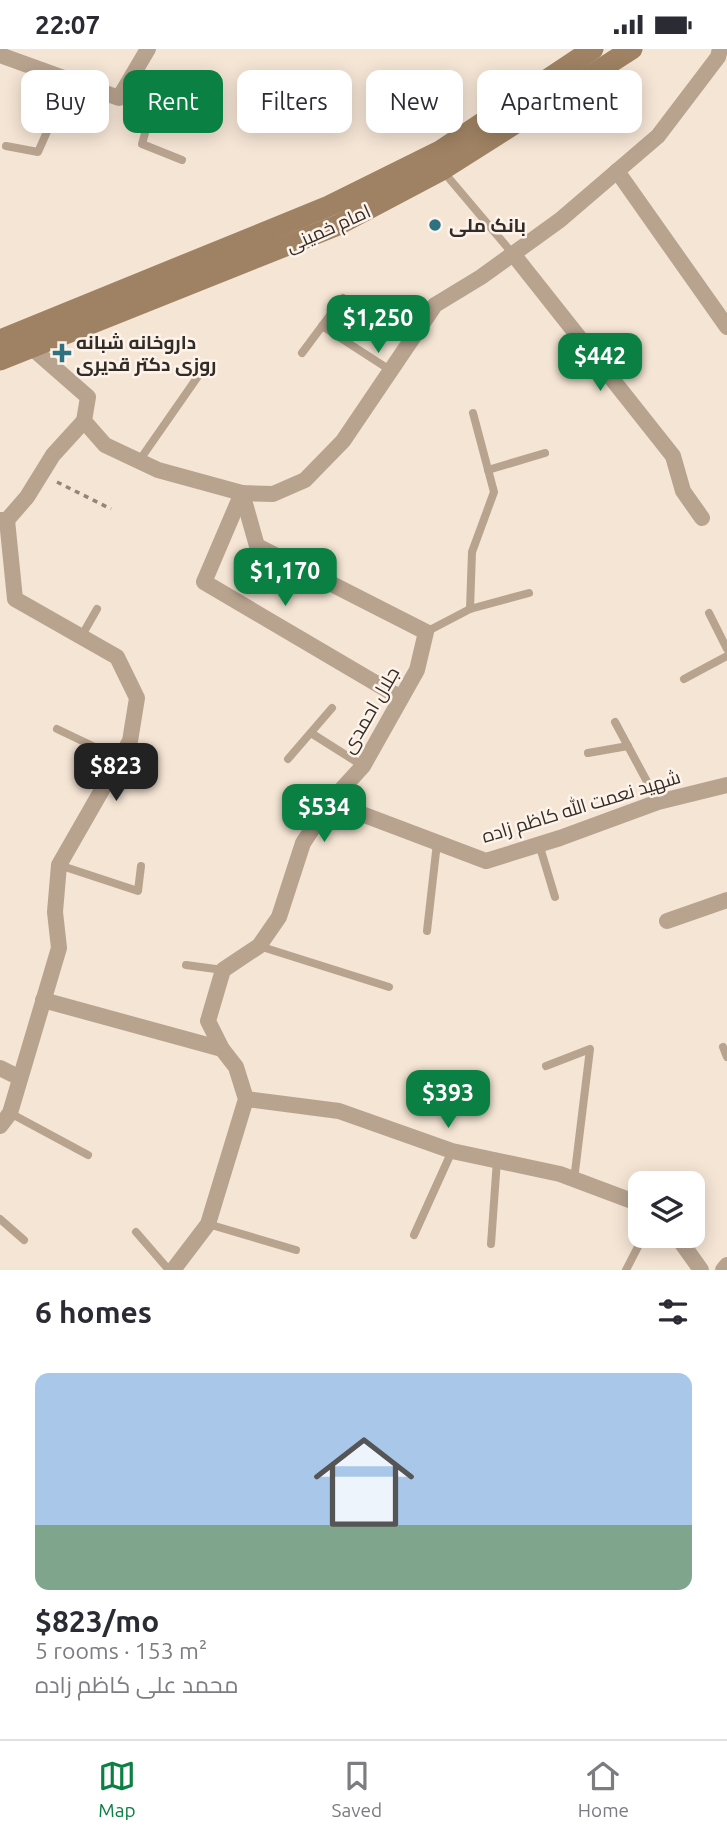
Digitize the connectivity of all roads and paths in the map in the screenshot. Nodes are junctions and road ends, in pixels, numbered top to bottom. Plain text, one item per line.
1 (148, 49) edge
2 (593, 49) edge
3 (632, 49) edge
4 (0, 55) edge
5 (721, 59) edge
6 (42, 70) edge
7 (109, 94) edge
8 (120, 98) junction
9 (46, 133) edge
10 (6, 146) dead end
11 (182, 160) dead end
12 (442, 170) junction
13 (617, 171) junction
14 (513, 254) junction
15 (343, 298) dead end
16 (322, 326) junction
17 (727, 327) edge
18 (0, 339) edge
19 (32, 348) junction
20 (302, 353) dead end
21 (0, 360) edge
22 (390, 370) junction
23 (201, 372) dead end
24 (473, 413) dead end
25 (84, 421) junction
26 (545, 453) dead end
27 (139, 461) junction
28 (488, 470) junction
29 (41, 474) junction
30 (242, 493) junction
31 (111, 509) dead end
32 (702, 518) dead end
33 (3, 520) edge
34 (529, 593) dead end
35 (97, 609) dead end
36 (470, 609) junction
37 (709, 613) dead end
38 (426, 632) junction
39 (81, 636) junction
40 (727, 649) edge
41 (727, 656) edge
42 (684, 679) dead end
43 (401, 698) junction
44 (332, 708) dead end
45 (615, 722) dead end
46 (57, 729) dead end
47 (311, 733) junction
48 (628, 746) junction
49 (589, 753) dead end
50 (288, 758) dead end
51 (120, 759) junction
52 (363, 767) junction
53 (727, 785) edge
54 (659, 802) junction
55 (330, 803) junction
56 (437, 843) junction
57 (539, 844) junction
58 (59, 865) junction
59 (141, 866) dead end
60 (555, 897) dead end
61 (727, 900) edge
62 (667, 921) dead end
63 (427, 931) dead end
64 (258, 946) junction
65 (186, 965) dead end
66 (223, 970) junction
67 (389, 987) dead end
68 (43, 1000) junction
69 (723, 1047) dead end
70 (222, 1049) junction
71 (727, 1057) edge
72 (546, 1066) dead end
73 (0, 1068) edge
74 (20, 1078) junction
75 (246, 1099) junction
76 (5, 1119) edge
77 (452, 1151) junction
78 (88, 1155) dead end
79 (498, 1160) junction
80 (574, 1179) junction
81 (628, 1199) edge
82 (0, 1219) edge
83 (208, 1224) junction
84 (136, 1232) dead end
85 (414, 1235) dead end
86 (24, 1240) dead end
87 (491, 1244) dead end
88 (638, 1248) edge
89 (685, 1248) edge
90 (296, 1250) dead end
91 (727, 1265) edge
92 (171, 1270) edge
93 (626, 1270) edge
94 (701, 1270) edge
95 (723, 1270) edge

1 - 8 street
2 - 18 main road, امام خمینی
3 - 12 main road, امام خمینی
4 - 6 street
5 - 13 street
7 - 8 street
8 - 11 lane
9 - 10 lane
12 - 14 lane
12 - 19 main road, امام خمینی
13 - 14 street
13 - 17 street
14 - 22 street
14 - 32 street
15 - 16 lane
16 - 20 lane
16 - 22 lane
19 - 21 main road, امام خمینی
19 - 25 street
22 - 30 street
23 - 27 lane
24 - 28 lane
25 - 27 street
25 - 29 street
26 - 28 lane
27 - 30 street
28 - 36 lane
29 - 31 path
29 - 33 street
30 - 38 street
30 - 43 street
33 - 39 street
34 - 36 lane
35 - 39 lane
36 - 38 lane
37 - 40 lane
38 - 43 street, جلال احمدی
39 - 51 street
41 - 42 lane
43 - 52 street, جلال احمدی
44 - 47 lane
45 - 48 lane
46 - 51 lane
47 - 50 lane
47 - 52 lane
48 - 49 lane
48 - 54 lane
51 - 58 street
52 - 55 street, جلال احمدی
53 - 54 street, شهید نعمت الله کاظم زاده
54 - 57 street, شهید نعمت الله کاظم زاده
55 - 56 street, شهید نعمت الله کاظم زاده
55 - 64 street, جلال احمدی
56 - 57 street, شهید نعمت الله کاظم زاده
56 - 63 lane
57 - 60 lane
58 - 59 lane
58 - 68 street
61 - 62 street
64 - 66 street, جلال احمدی
64 - 67 lane
65 - 66 lane
66 - 70 street
68 - 70 street
68 - 74 street
69 - 71 lane
70 - 75 street
72 - 80 lane
73 - 74 street
74 - 76 street
75 - 77 street
75 - 83 street
76 - 78 lane
77 - 79 street
77 - 85 lane
79 - 80 street
79 - 87 lane
80 - 81 street
82 - 86 lane
83 - 90 lane
83 - 92 street
84 - 92 lane
88 - 93 lane
89 - 94 street
91 - 95 street

